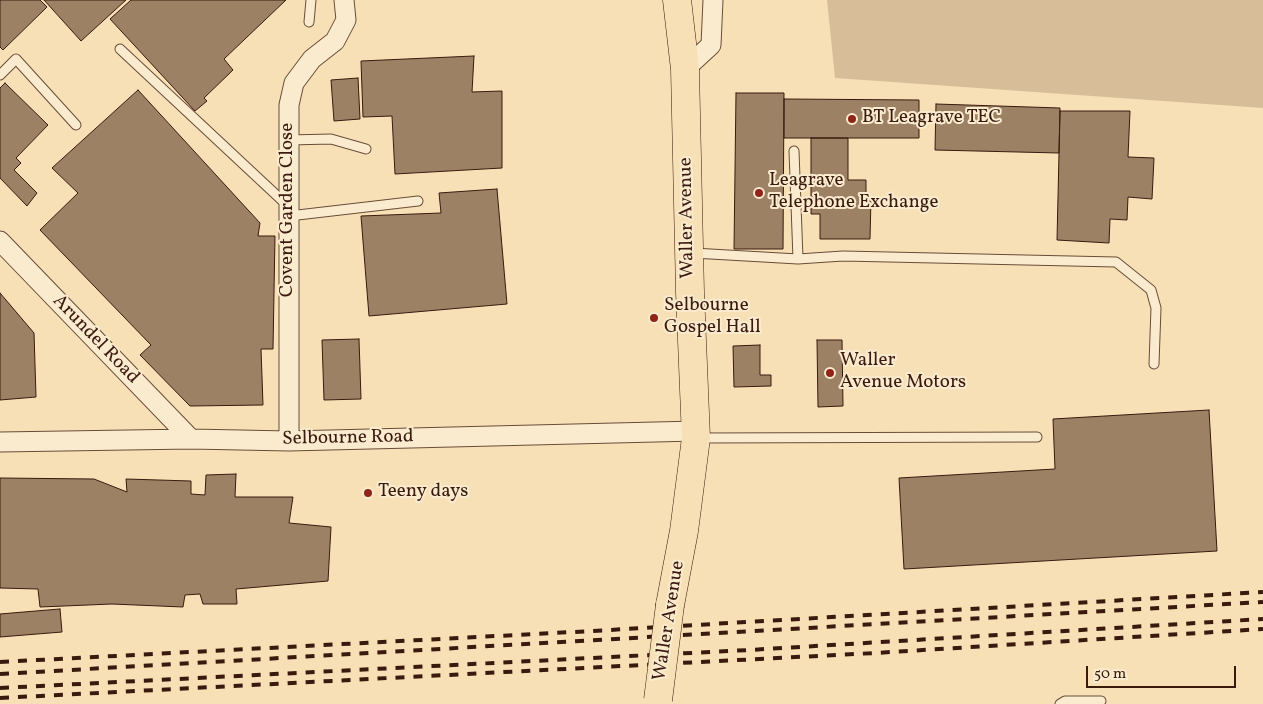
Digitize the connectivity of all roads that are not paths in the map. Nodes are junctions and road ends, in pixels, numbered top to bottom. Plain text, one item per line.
1 (311, 0) edge
2 (344, 0) edge
3 (677, 0) edge
4 (713, 0) edge
5 (308, 22) dead end
6 (120, 49) dead end
7 (685, 69) junction
8 (0, 75) edge
9 (76, 125) dead end
10 (289, 140) junction
11 (366, 149) dead end
12 (794, 151) dead end
13 (418, 201) dead end
14 (289, 212) junction
15 (0, 241) edge
16 (689, 253) junction
17 (798, 259) junction
18 (1154, 364) dead end
19 (696, 434) junction
20 (1037, 437) dead end
21 (191, 439) junction
22 (289, 440) junction
23 (0, 442) edge
24 (1101, 701) dead end
25 (658, 702) edge
26 (1060, 704) edge

1 - 5 lane
2 - 10 street, Covent Garden Close
3 - 7 main road, Waller Avenue
4 - 7 street
6 - 14 lane
7 - 16 main road, Waller Avenue
8 - 9 lane
10 - 11 lane
10 - 14 street, Covent Garden Close
12 - 17 lane
13 - 14 lane
14 - 22 street, Covent Garden Close
15 - 21 street, Arundel Road
16 - 17 lane
16 - 19 main road, Waller Avenue
17 - 18 lane
19 - 20 lane
19 - 22 street, Selbourne Road
19 - 25 main road, Waller Avenue, bridge
21 - 22 street, Selbourne Road
21 - 23 street, Selbourne Road
24 - 26 lane

